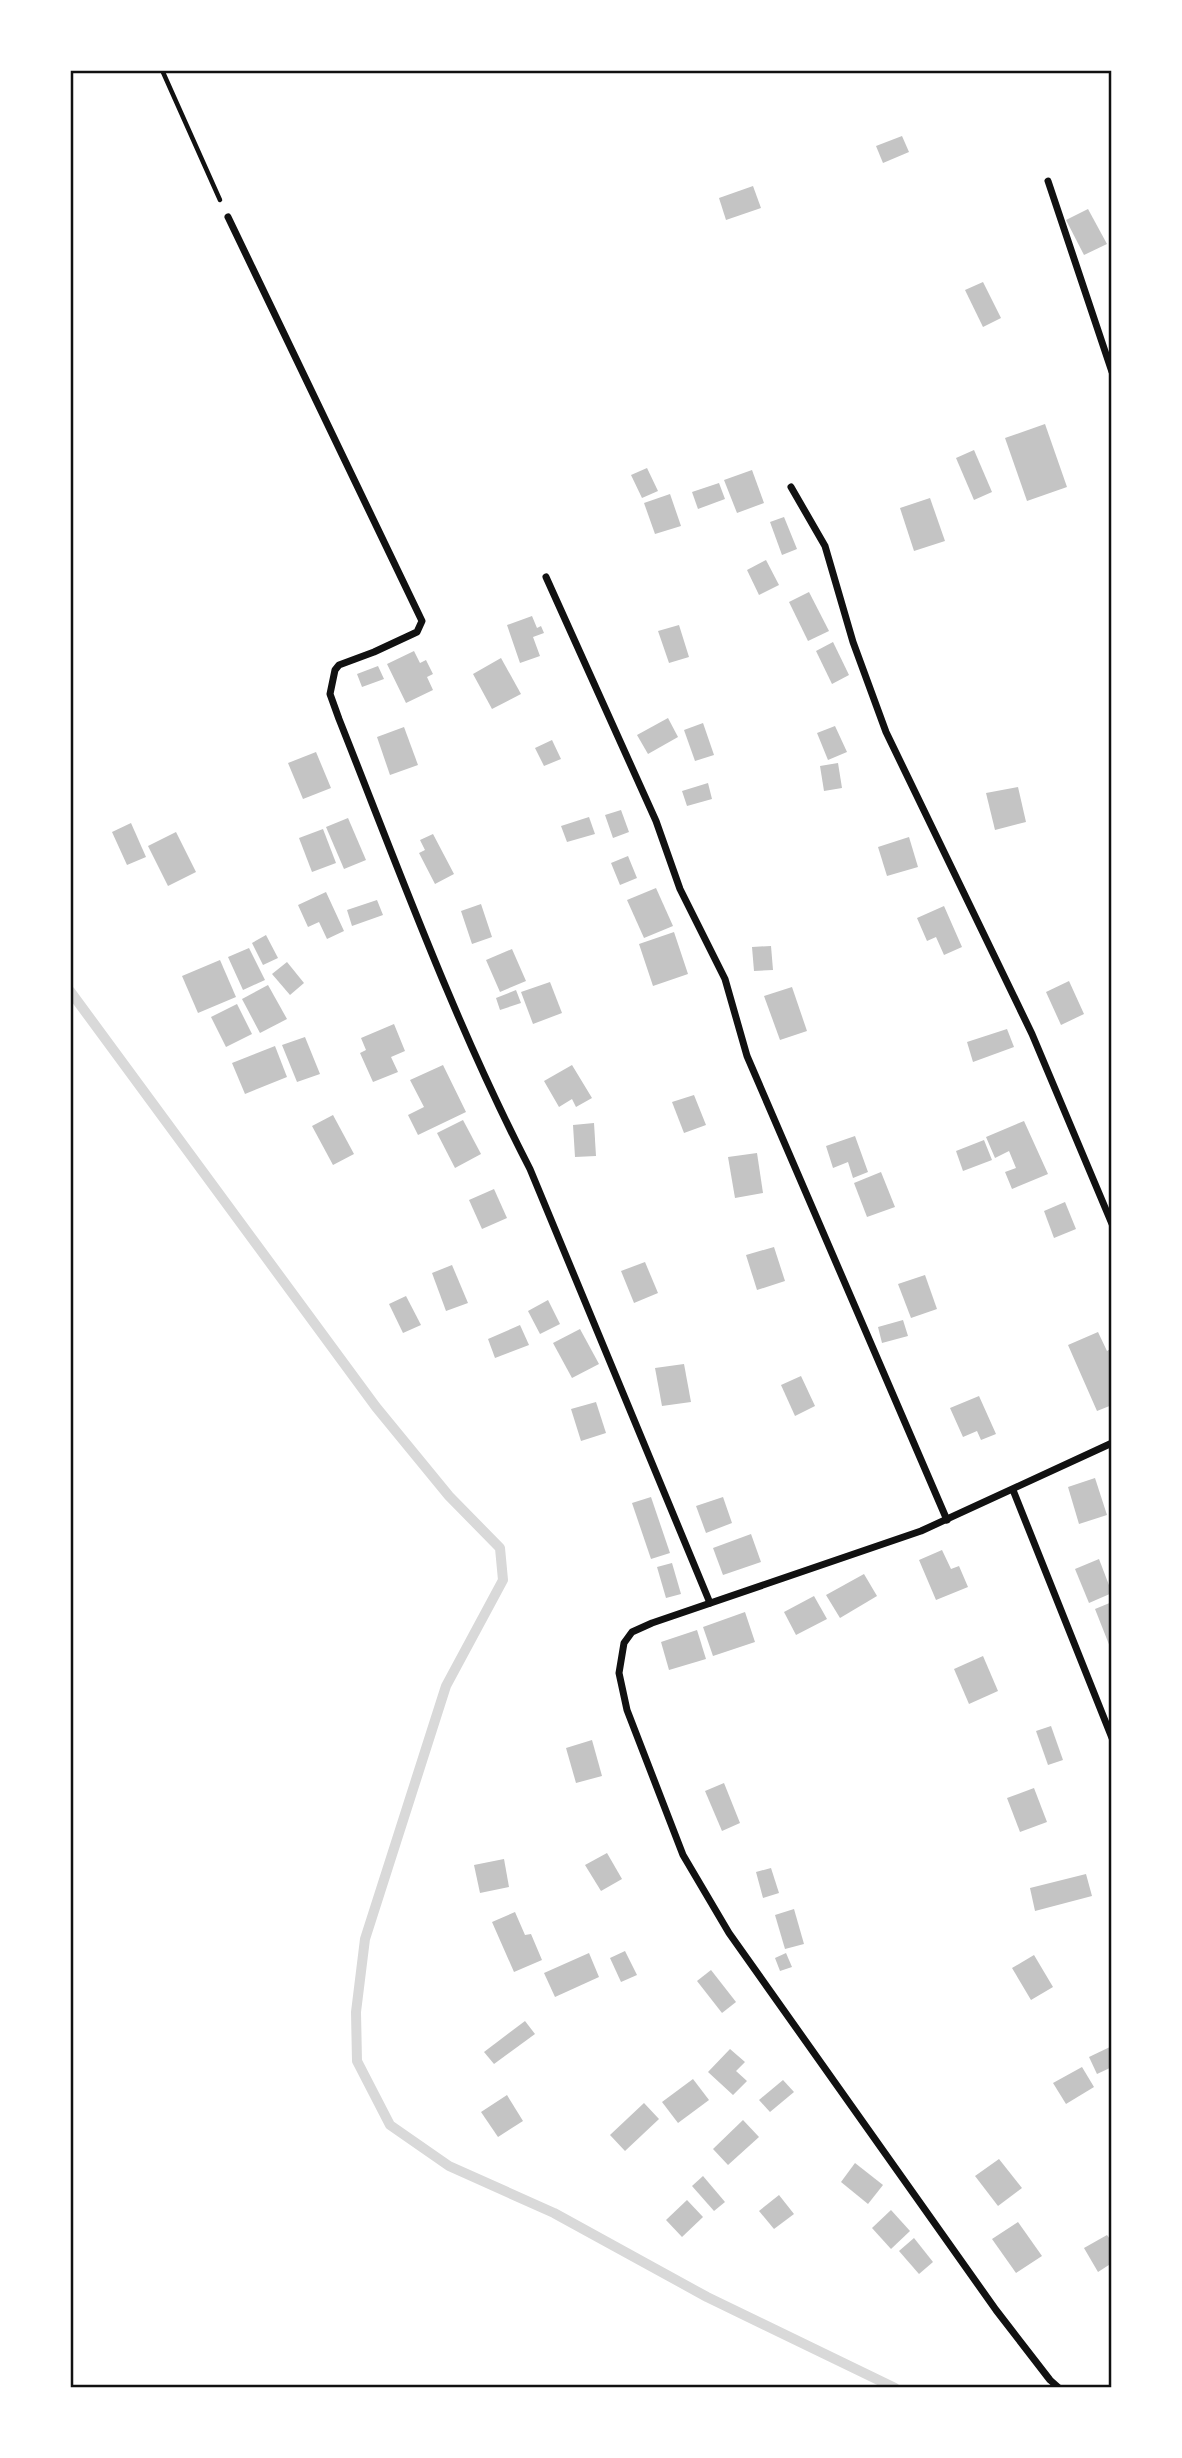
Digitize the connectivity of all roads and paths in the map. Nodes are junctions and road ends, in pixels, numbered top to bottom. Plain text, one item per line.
1 (162, 70) edge
2 (1048, 181) dead end
3 (228, 217) joint
4 (1112, 372) edge
5 (791, 488) dead end
6 (546, 577) dead end
7 (1112, 1224) edge
8 (1112, 1443) edge
9 (1013, 1490) junction
10 (947, 1520) junction
11 (710, 1603) junction
12 (1112, 1738) edge
13 (1059, 2388) edge

1 - 3 path
2 - 4 street
3 - 11 street
5 - 7 street
6 - 10 street
8 - 9 street
9 - 10 street
9 - 12 street
10 - 11 street
11 - 13 street

